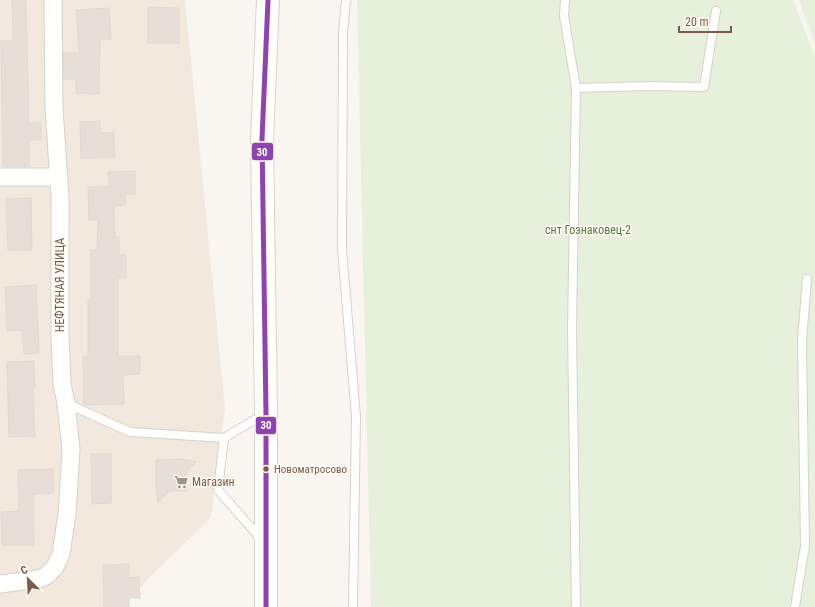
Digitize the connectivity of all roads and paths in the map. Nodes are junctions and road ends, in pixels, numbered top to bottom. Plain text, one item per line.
1 (53, 0) edge
2 (268, 0) edge
3 (346, 0) edge
4 (565, 0) edge
5 (716, 11) dead end
6 (576, 88) junction
7 (59, 177) junction
8 (0, 178) edge
9 (807, 280) dead end
10 (66, 403) junction
11 (266, 413) junction
12 (224, 438) junction
13 (266, 544) junction
14 (0, 584) edge
15 (266, 607) edge
16 (353, 607) edge
17 (576, 607) edge
18 (795, 607) edge

1 - 7 street, НЕФТЯНАЯ УЛИЦА
2 - 11 main road
3 - 16 lane
4 - 6 lane
5 - 6 lane
6 - 17 lane
7 - 8 street
7 - 10 street, НЕФТЯНАЯ УЛИЦА
9 - 18 lane
10 - 12 lane
10 - 14 street, НЕФТЯНАЯ УЛИЦА
11 - 12 lane
11 - 13 main road
12 - 13 lane
13 - 15 main road

